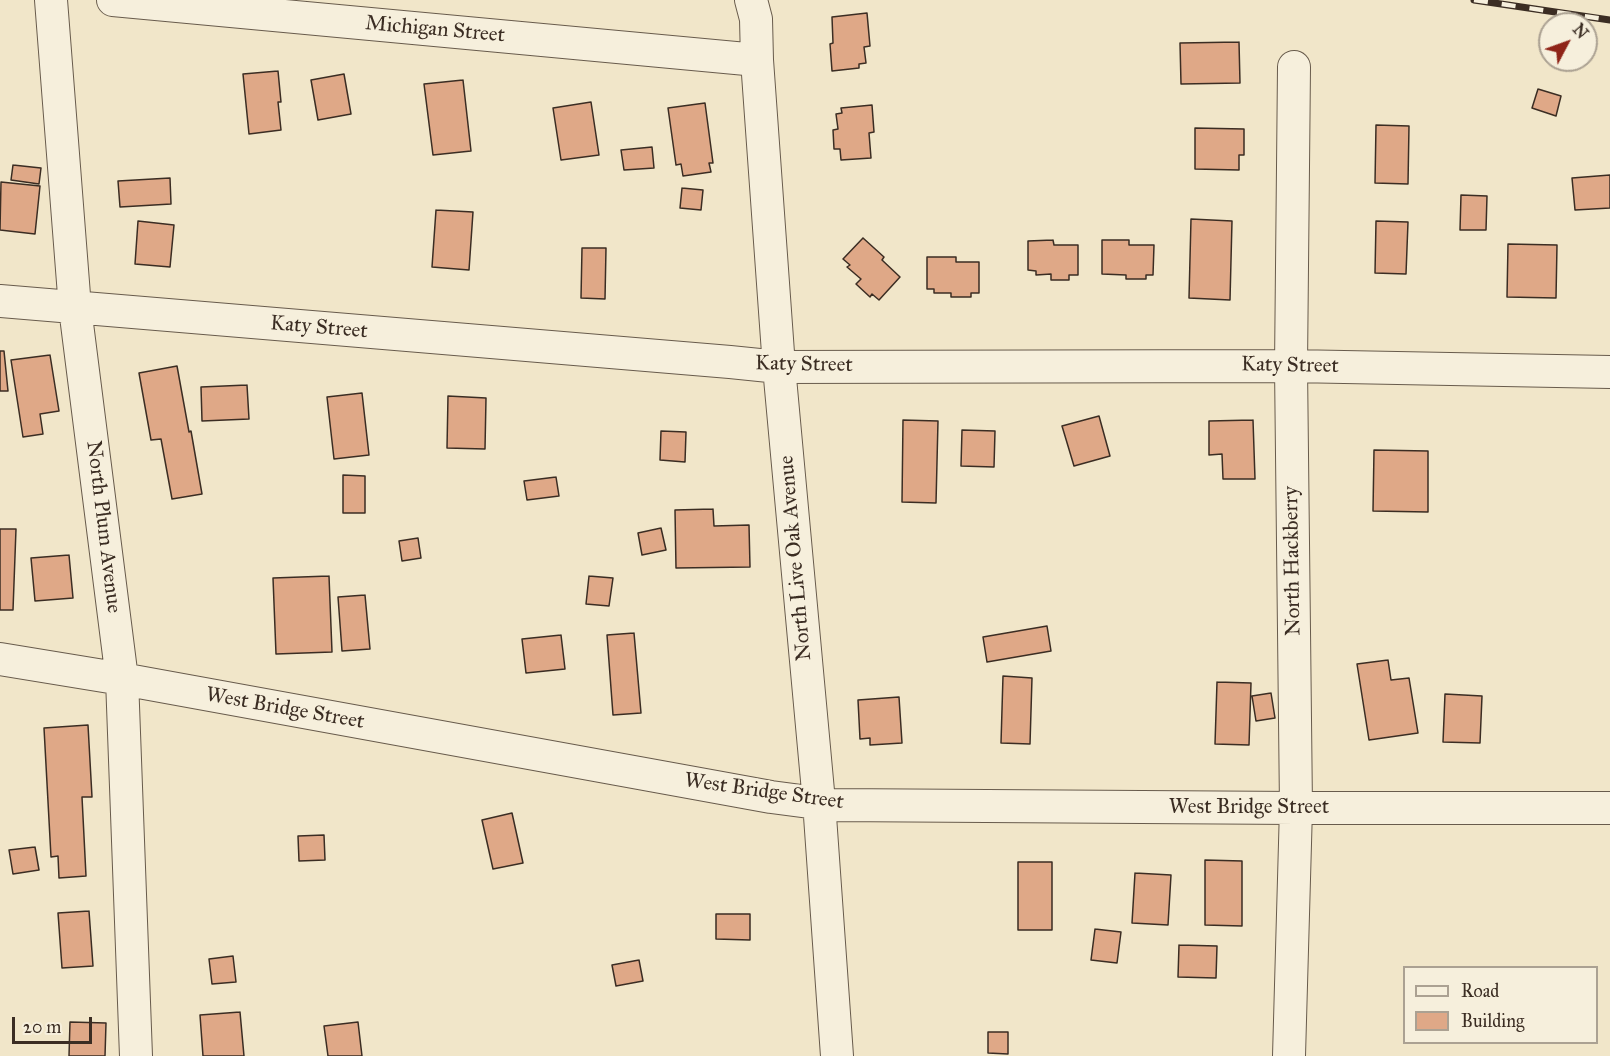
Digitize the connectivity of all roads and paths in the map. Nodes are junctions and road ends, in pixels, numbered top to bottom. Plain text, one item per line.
1 (51, 0) edge
2 (113, 0) edge
3 (729, 0) edge
4 (751, 0) edge
5 (757, 60) junction
6 (1294, 67) dead end
7 (0, 301) edge
8 (75, 308) junction
9 (1291, 366) junction
10 (779, 367) junction
11 (1610, 372) edge
12 (0, 659) edge
13 (122, 679) junction
14 (819, 802) junction
15 (1296, 808) junction
16 (1610, 808) edge
17 (136, 1056) edge
18 (837, 1056) edge
19 (1289, 1056) edge

1 - 8 street, North Plum Avenue
2 - 5 street, Michigan Street
3 - 5 street
4 - 5 street, North Live Oak Avenue
5 - 10 street, North Live Oak Avenue
6 - 9 street, North Hackberry
7 - 8 street, Katy Street
8 - 10 street, Katy Street
8 - 13 street, North Plum Avenue
9 - 10 street, Katy Street
9 - 11 street, Katy Street
9 - 15 street, North Hackberry
10 - 14 street, North Live Oak Avenue
12 - 13 street, West Bridge Street
13 - 14 street, West Bridge Street
13 - 17 street, North Plum Avenue
14 - 15 street, West Bridge Street
14 - 18 street, North Live Oak Avenue
15 - 16 street, West Bridge Street
15 - 19 street, North Hackberry

